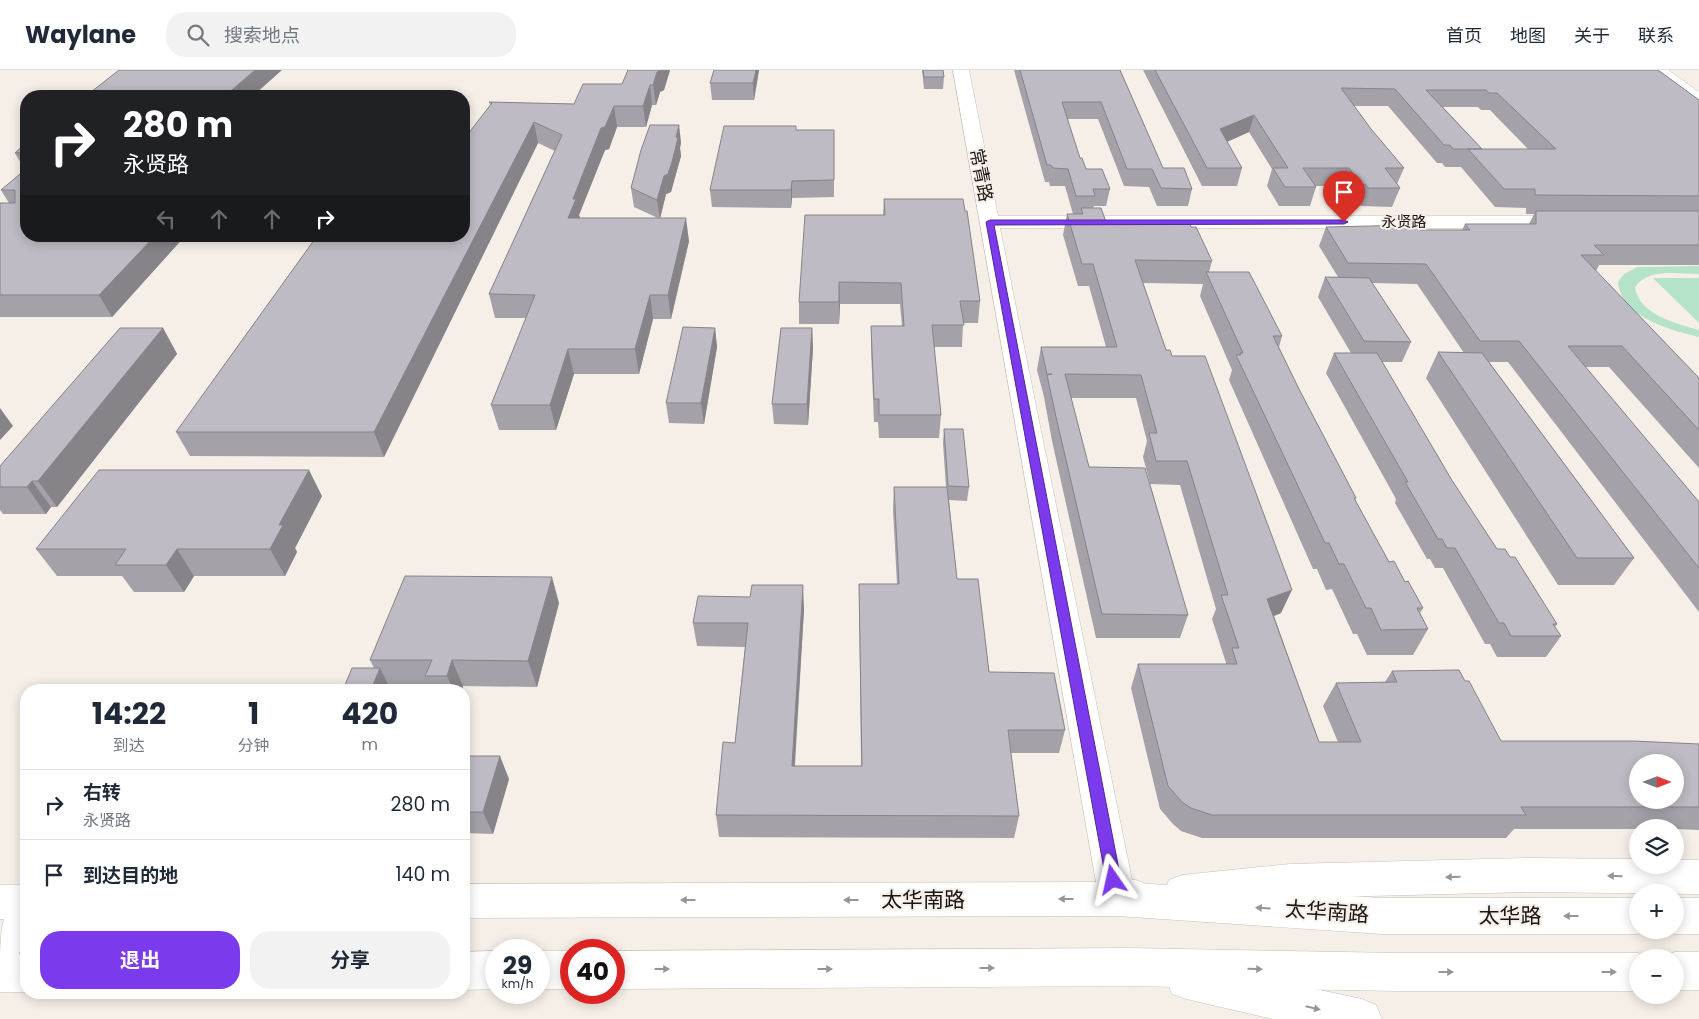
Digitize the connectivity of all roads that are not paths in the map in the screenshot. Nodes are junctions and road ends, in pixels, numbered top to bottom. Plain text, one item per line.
1 (961, 70) edge
2 (1659, 70) edge
3 (1699, 99) edge
4 (990, 222) junction
5 (1589, 222) edge
6 (1699, 877) edge
7 (1117, 899) junction
8 (470, 901) edge
9 (0, 902) edge
10 (20, 902) edge
11 (20, 916) edge
12 (1382, 916) joint
13 (1629, 916) edge
14 (1684, 916) edge
15 (1699, 916) edge
16 (0, 950) edge
17 (1128, 967) junction
18 (485, 970) edge
19 (625, 970) edge
20 (470, 971) edge
21 (1684, 971) edge
22 (1699, 971) edge
23 (1629, 972) edge
24 (0, 973) edge
25 (20, 973) edge
26 (1362, 1019) edge

1 - 4 street, 常青路
2 - 3 street
4 - 5 street, 永贤路
4 - 7 street, 常青路
6 -> 7 street
7 -> 8 street, 太华南路
12 -> 7 street, 太华南路
9 - 10 street
11 - 16 street
13 -> 12 street, 太华路
14 - 15 street
19 -> 17 street
17 -> 23 street
17 -> 26 street
18 - 20 street
21 - 22 street
24 - 25 street

